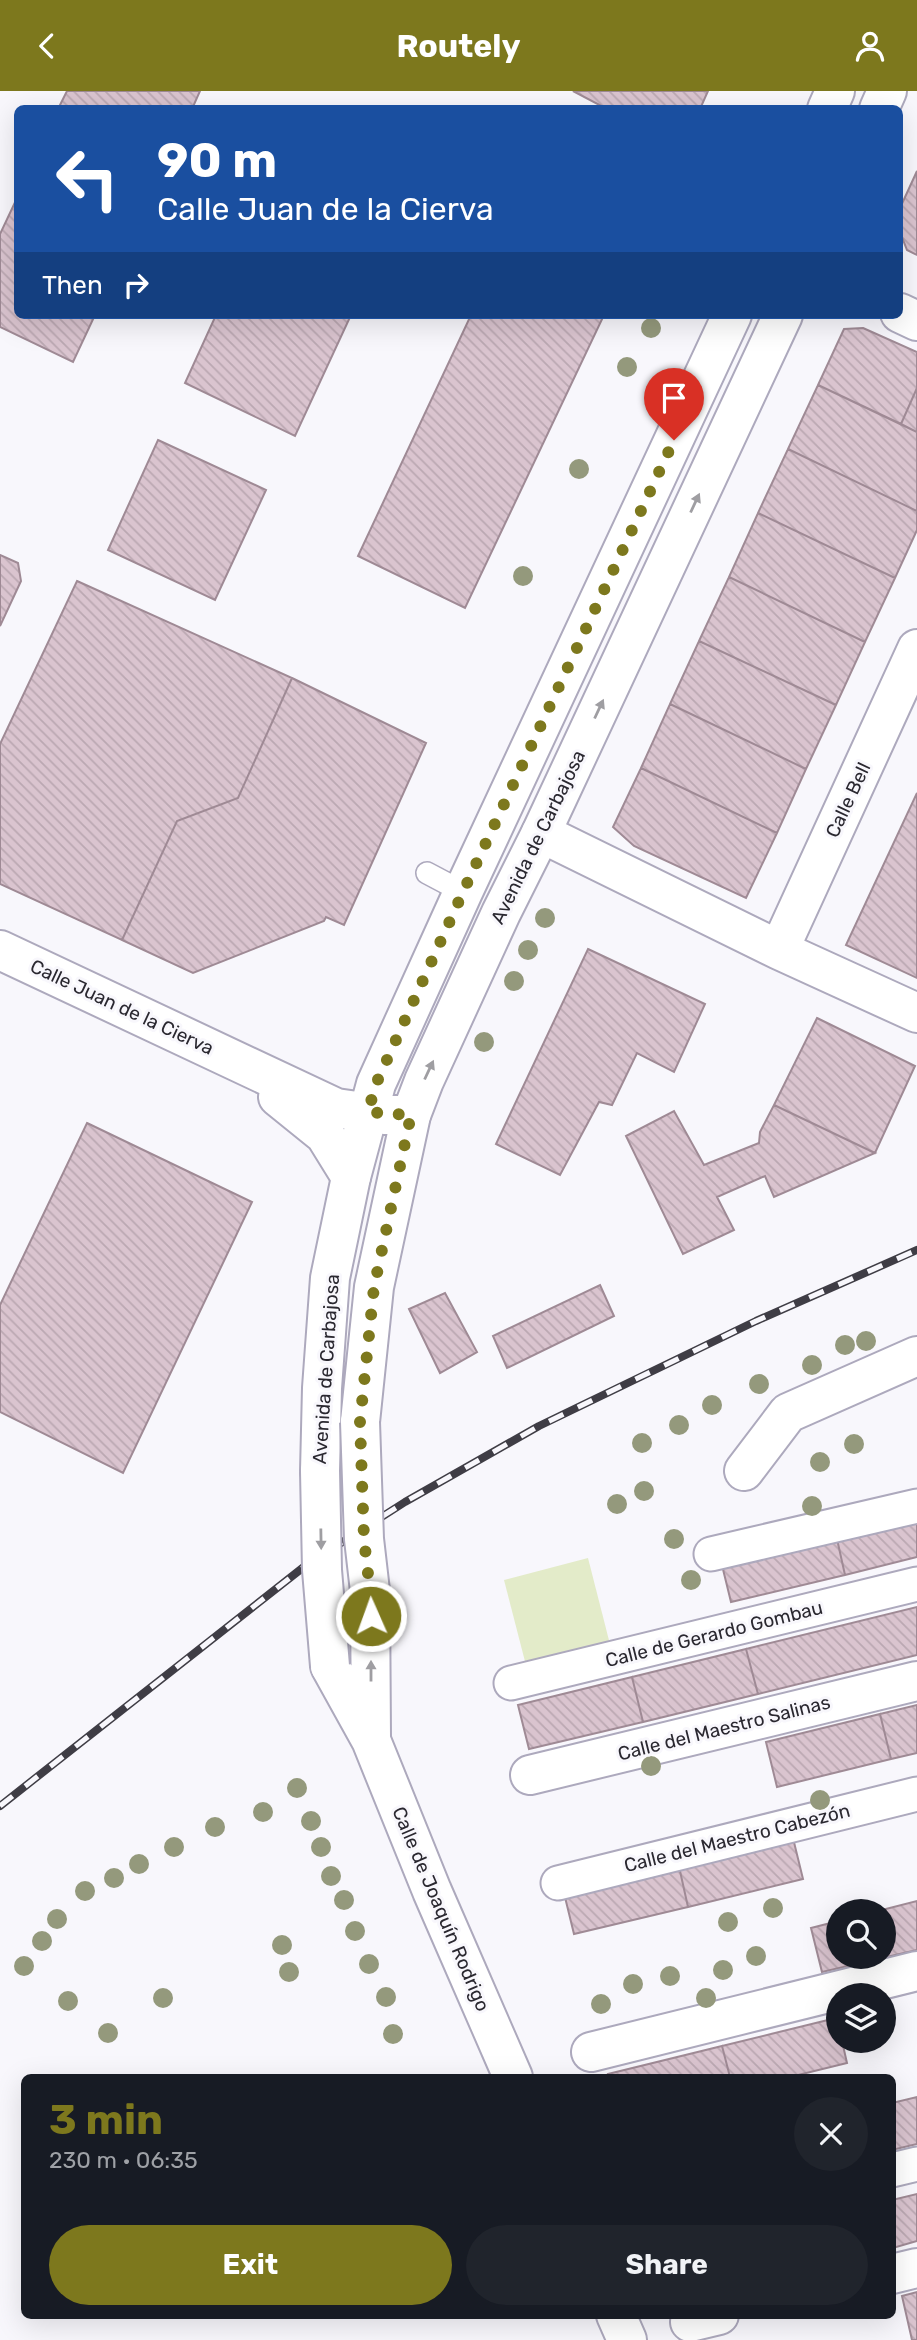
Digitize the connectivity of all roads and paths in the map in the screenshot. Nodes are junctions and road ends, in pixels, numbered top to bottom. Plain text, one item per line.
1 (730, 319) edge
2 (781, 319) edge
3 (917, 649) edge
4 (541, 833) junction
5 (427, 873) dead end
6 (463, 892) junction
7 (0, 950) edge
8 (779, 950) junction
9 (917, 1013) edge
10 (243, 1064) junction
11 (368, 1112) junction
12 (411, 1115) junction
13 (351, 1177) junction
14 (917, 1356) edge
15 (744, 1471) dead end
16 (917, 1506) edge
17 (711, 1554) dead end
18 (917, 1584) edge
19 (370, 1591) joint
20 (330, 1666) joint
21 (917, 1681) edge
22 (511, 1683) dead end
23 (371, 1740) junction
24 (530, 1775) dead end
25 (917, 1794) edge
26 (558, 1883) dead end
27 (917, 1971) edge
28 (591, 2052) dead end
29 (512, 2074) edge
30 (917, 2164) edge
31 (896, 2169) edge
32 (917, 2268) edge
33 (896, 2273) edge
34 (619, 2319) edge
35 (627, 2340) edge

1 - 6 main road, Avenida de Carbajosa
4 -> 2 main road, Avenida de Carbajosa
3 - 8 main road, Calle Bell
4 - 8 main road
12 -> 4 main road, Avenida de Carbajosa
5 - 6 lane
6 - 11 main road, Avenida de Carbajosa
7 - 10 main road, Calle Juan de la Cierva
8 - 9 main road
10 - 11 main road, Calle Juan de la Cierva
10 - 13 main road, Calle Juan de la Cierva
11 - 12 main road, Calle Juan de la Cierva
11 - 13 main road, Avenida de Carbajosa
12 - 19 main road, Avenida de Carbajosa, bridge
13 -> 20 main road, Avenida de Carbajosa, bridge
14 - 15 main road
16 - 17 street
18 - 22 street, Calle de Gerardo Gombau
23 -> 19 main road, Calle de Joaquín Rodrigo
20 - 23 main road, Calle de Joaquín Rodrigo
21 - 24 main road, Calle del Maestro Salinas
23 - 29 main road, Calle de Joaquín Rodrigo
25 - 26 street, Calle del Maestro Cabezón
27 - 28 main road
30 - 31 street
32 - 33 main road
34 - 35 main road

